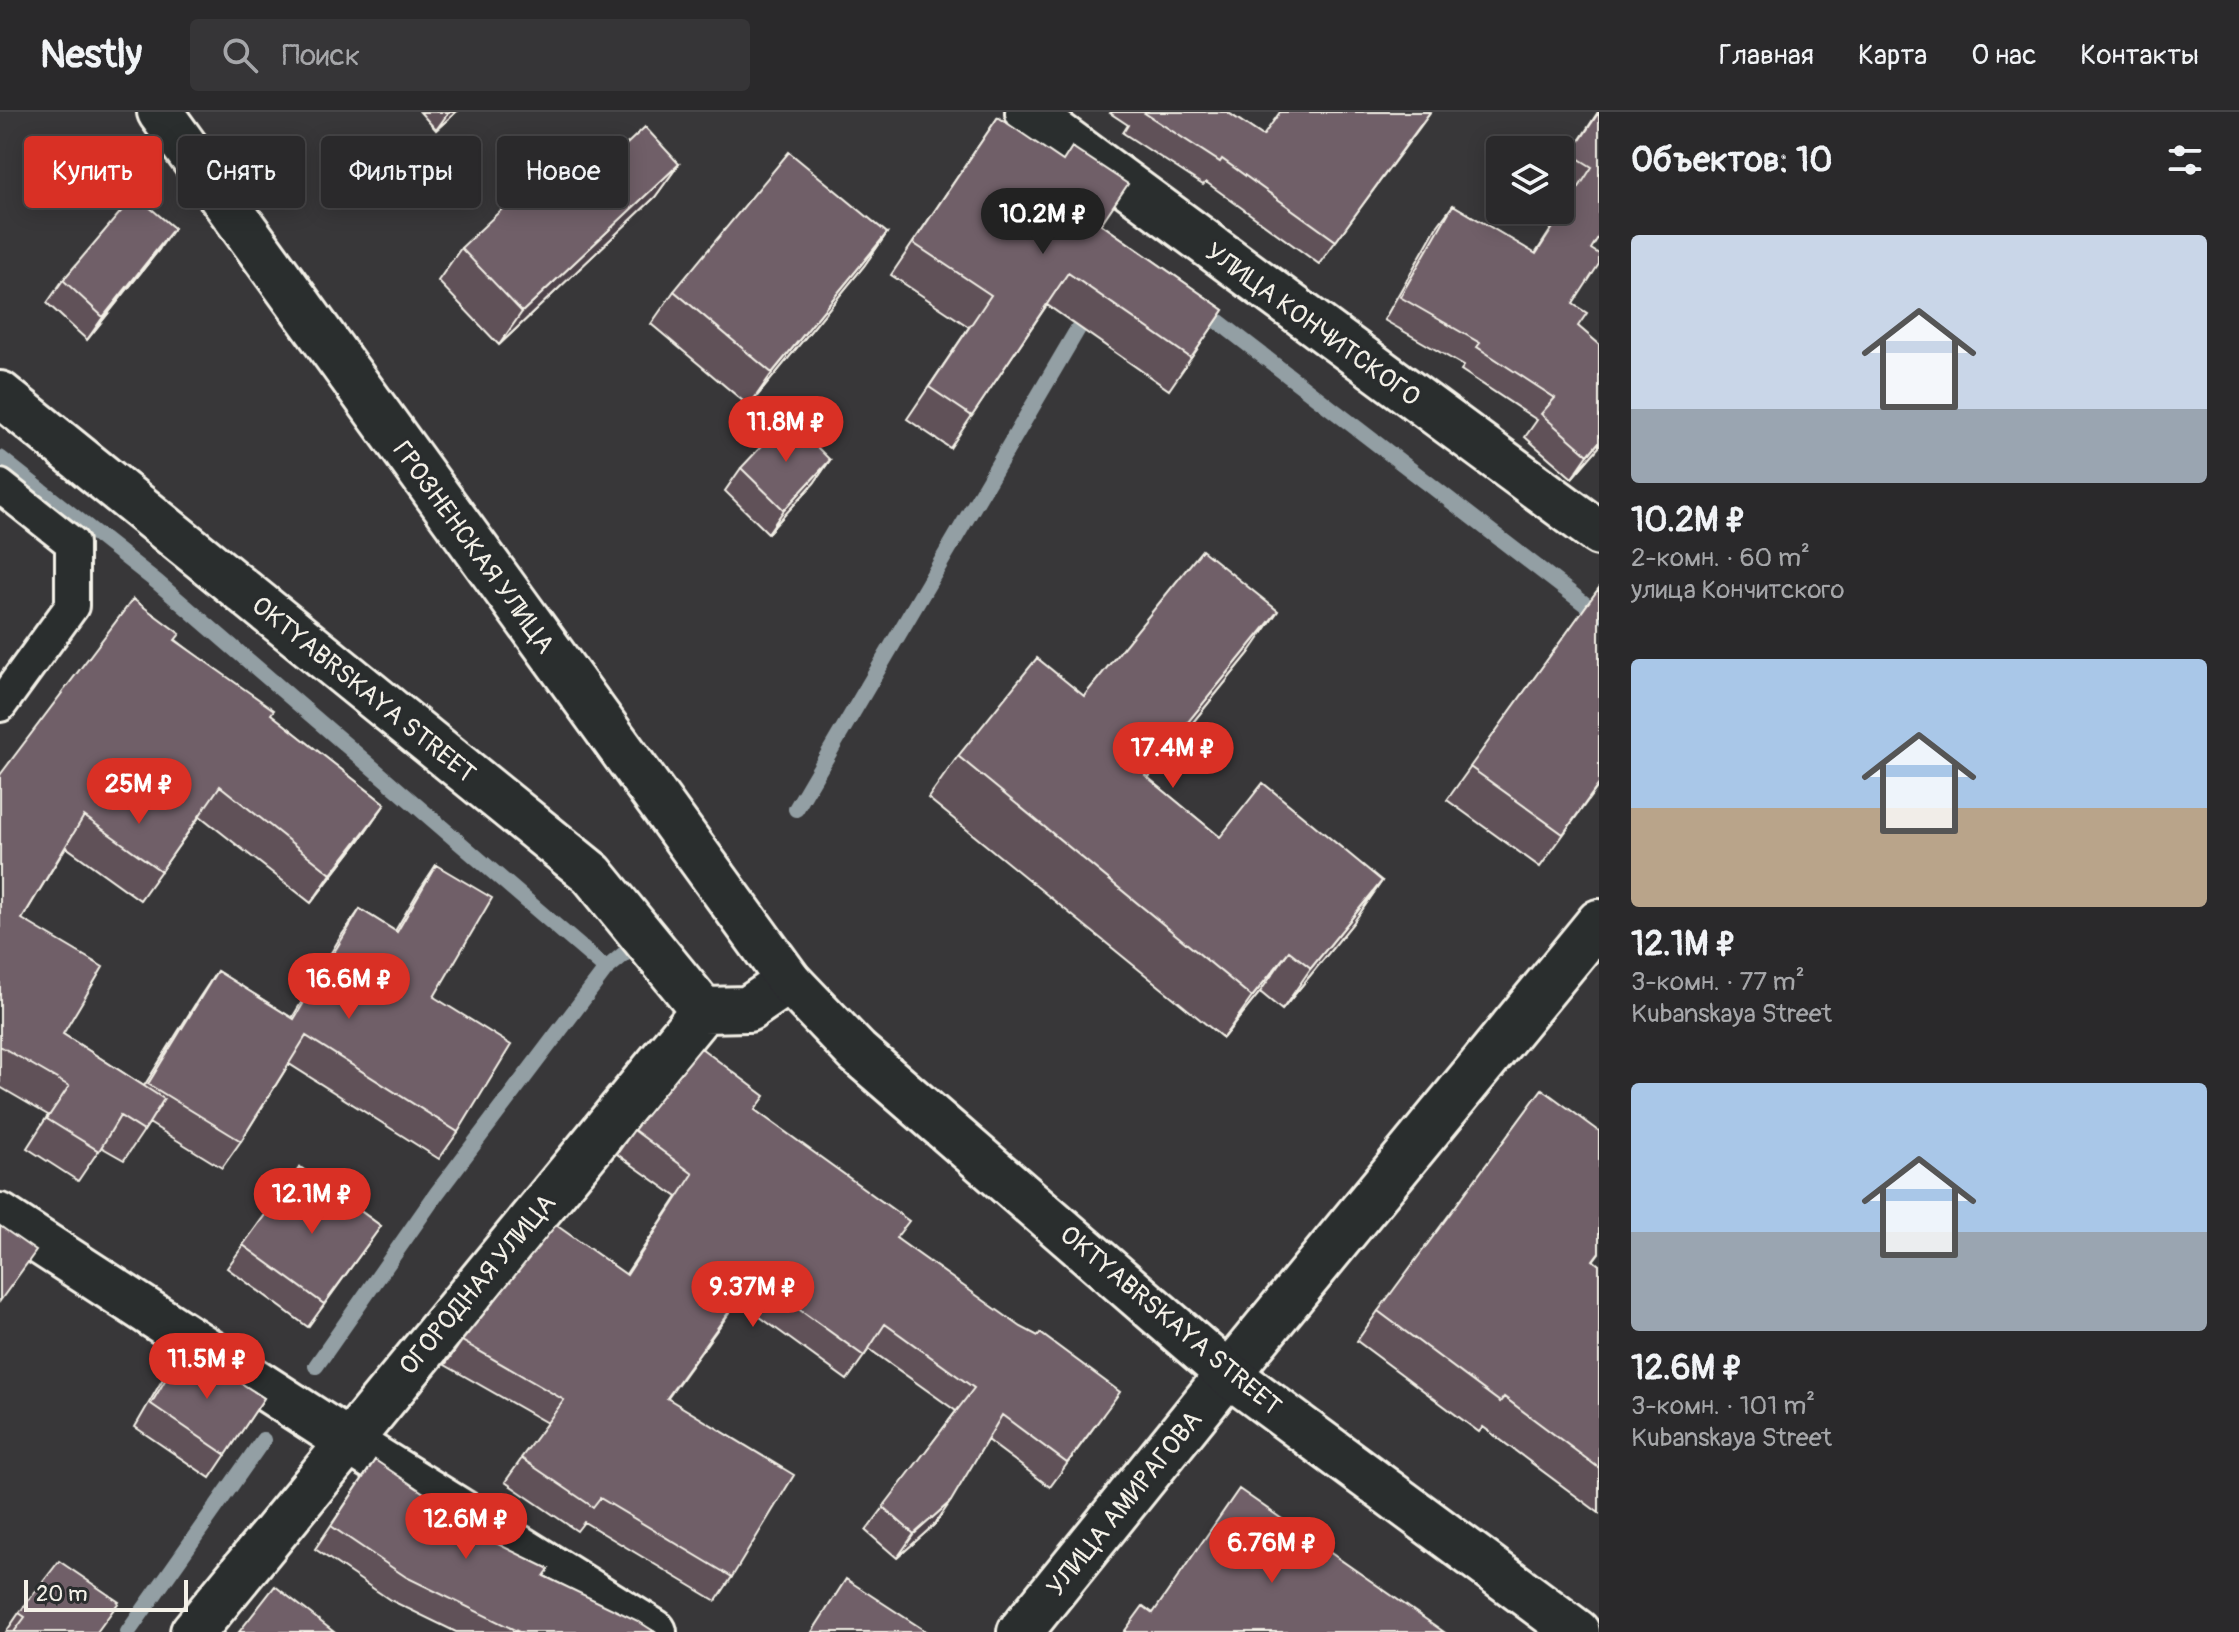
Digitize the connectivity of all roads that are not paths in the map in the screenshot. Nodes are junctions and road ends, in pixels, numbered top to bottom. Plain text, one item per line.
1 (160, 112) edge
2 (1028, 112) edge
3 (0, 394) edge
4 (0, 486) edge
5 (1599, 533) edge
6 (0, 705) edge
7 (1599, 922) edge
8 (789, 981) junction
9 (703, 1010) junction
10 (0, 1216) edge
11 (1228, 1374) junction
12 (347, 1441) junction
13 (193, 1632) edge
14 (654, 1632) edge
15 (1020, 1632) edge
16 (1577, 1632) edge

1 - 8 street, ГРОЗНЕНСКАЯ УЛИЦА
2 - 5 street, УЛИЦА КОНЧИТСКОГО
3 - 9 street, OKTYABRSKAYA STREET
4 - 6 lane
7 - 11 street, УЛИЦА АМИРАГОВА
8 - 9 street
8 - 11 street, OKTYABRSKAYA STREET
9 - 12 street, ОГОРОДНАЯ УЛИЦА
10 - 12 street
11 - 15 street, УЛИЦА АМИРАГОВА
11 - 16 street, OKTYABRSKAYA STREET
12 - 13 street, ОГОРОДНАЯ УЛИЦА
12 - 14 street

